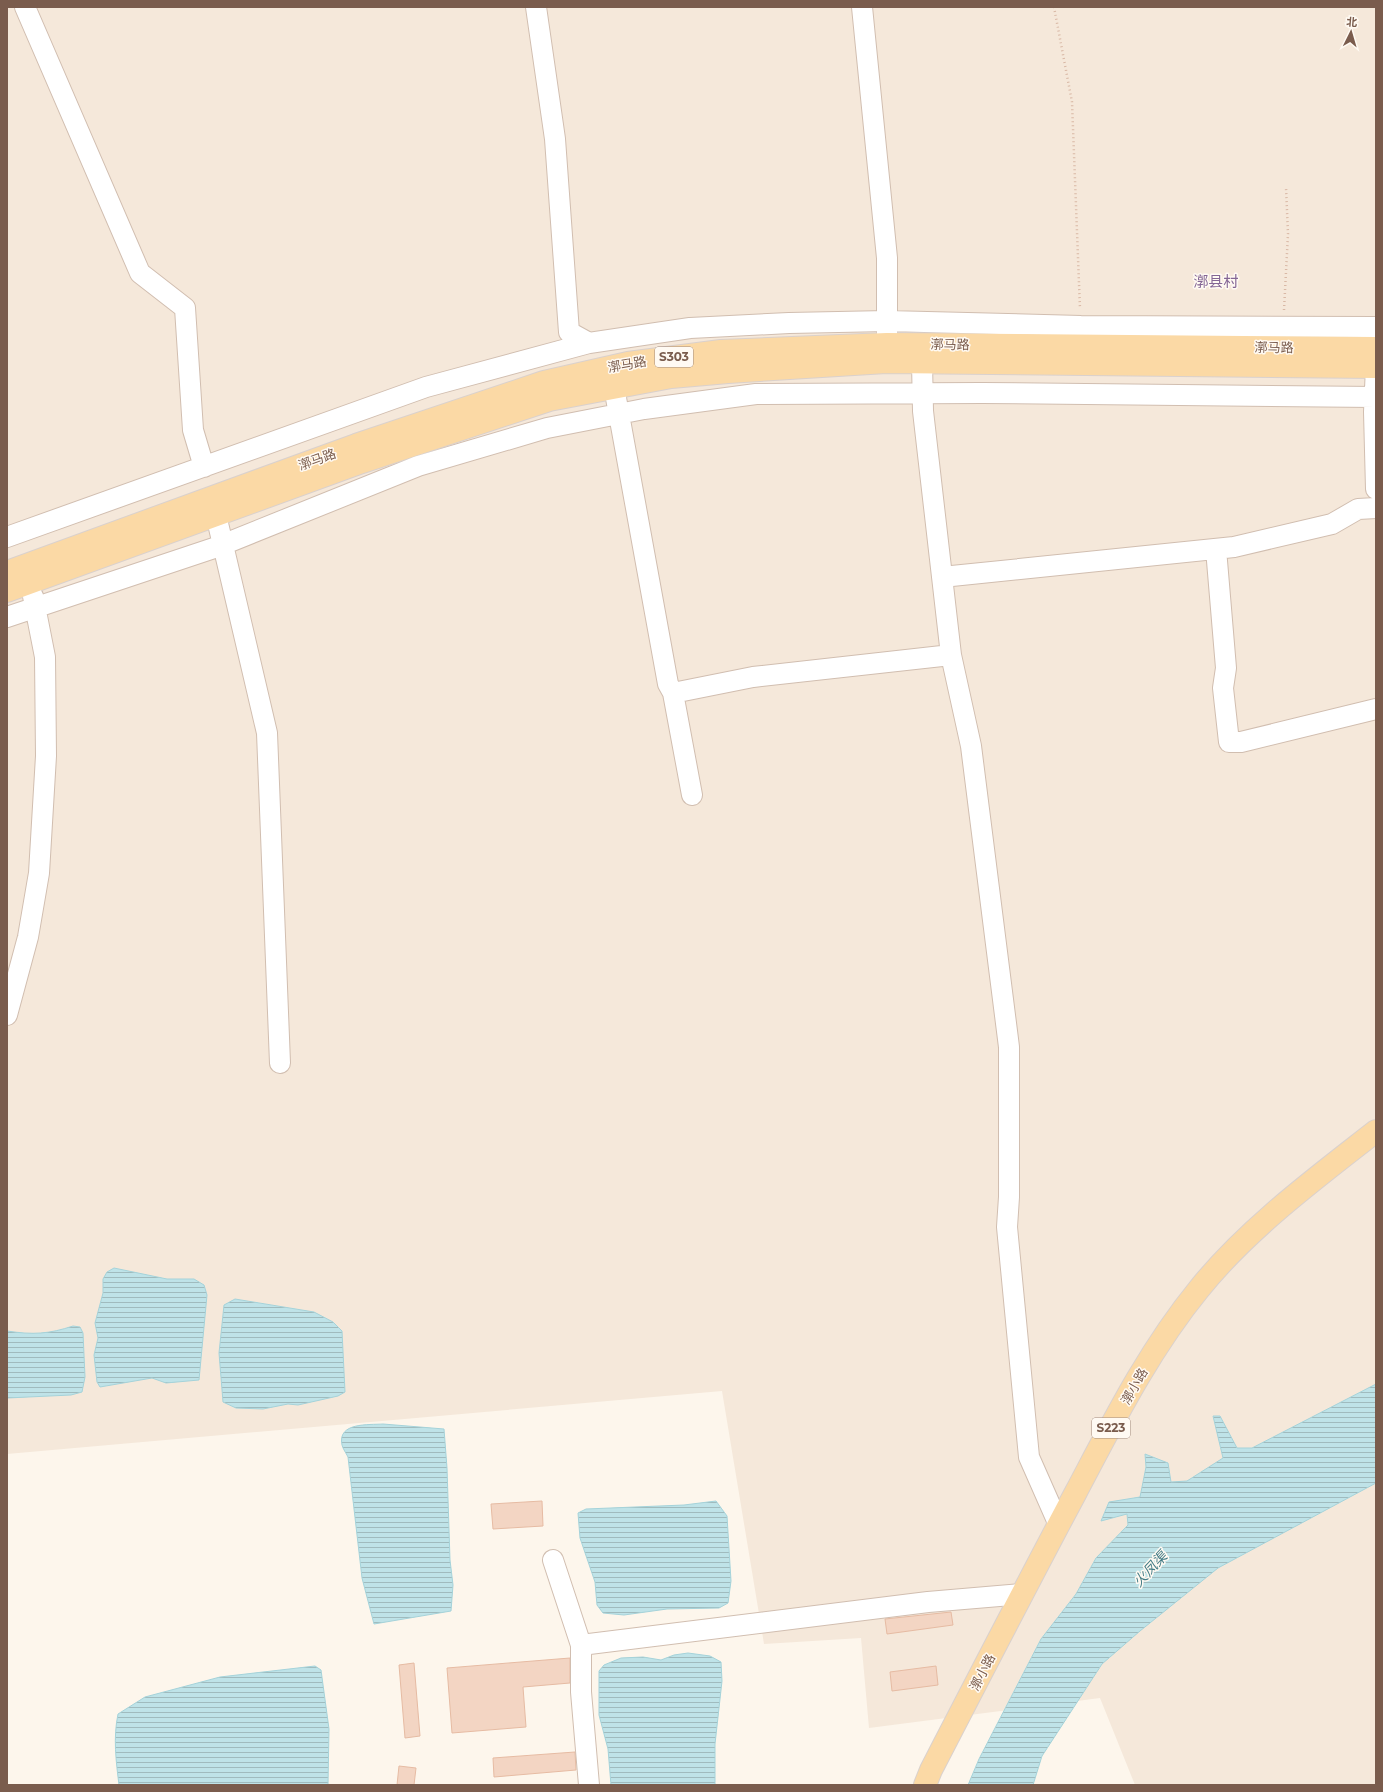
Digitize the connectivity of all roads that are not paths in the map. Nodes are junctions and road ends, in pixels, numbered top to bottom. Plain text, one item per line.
1 (25, 7) edge
2 (536, 7) edge
3 (862, 7) edge
4 (887, 321) junction
5 (1376, 327) edge
6 (589, 343) junction
7 (1376, 348) edge
8 (886, 353) junction
9 (922, 362) junction
10 (1376, 367) edge
11 (614, 387) junction
12 (923, 393) junction
13 (1375, 397) edge
14 (618, 414) junction
15 (204, 467) junction
16 (1376, 489) edge
17 (1376, 508) edge
18 (216, 516) junction
19 (7, 537) edge
20 (223, 544) junction
21 (1216, 549) junction
22 (7, 572) edge
23 (942, 577) junction
24 (30, 583) junction
25 (7, 591) edge
26 (36, 607) junction
27 (7, 617) edge
28 (951, 655) junction
29 (672, 693) junction
30 (1376, 709) edge
31 (692, 794) dead end
32 (7, 1015) edge
33 (280, 1063) dead end
34 (1376, 1131) edge
35 (1059, 1525) junction
36 (553, 1560) dead end
37 (1022, 1594) junction
38 (581, 1645) junction
39 (589, 1785) edge
40 (925, 1785) edge

1 - 15 street
2 - 6 street
3 - 4 street
4 - 5 street
4 - 6 street
4 - 8 street
6 - 15 street
7 - 8 main road, 漷马路 / S303
8 - 9 main road, 漷马路 / S303
8 - 11 main road, 漷马路 / S303
8 - 22 main road, 漷马路 / S303
9 - 10 main road, 漷马路 / S303
9 - 12 street
10 - 13 street
11 - 14 street
11 - 18 main road, 漷马路 / S303
12 - 13 street
12 - 14 street
12 - 23 street
13 - 16 street
14 - 20 street
14 - 29 street
15 - 19 street
17 - 21 street
18 - 20 street
18 - 24 main road, 漷马路 / S303
20 - 26 street
20 - 33 street
21 - 23 street
21 - 30 street
23 - 28 street
24 - 25 main road, 漷马路 / S303
24 - 26 street
26 - 27 street
26 - 32 street
28 - 29 street
28 - 35 street
29 - 31 street
34 - 35 main road, 漷小路 / S223
35 - 37 main road, 漷小路 / S223
36 - 38 street
37 - 38 street
37 - 40 main road, 漷小路 / S223
38 - 39 street

